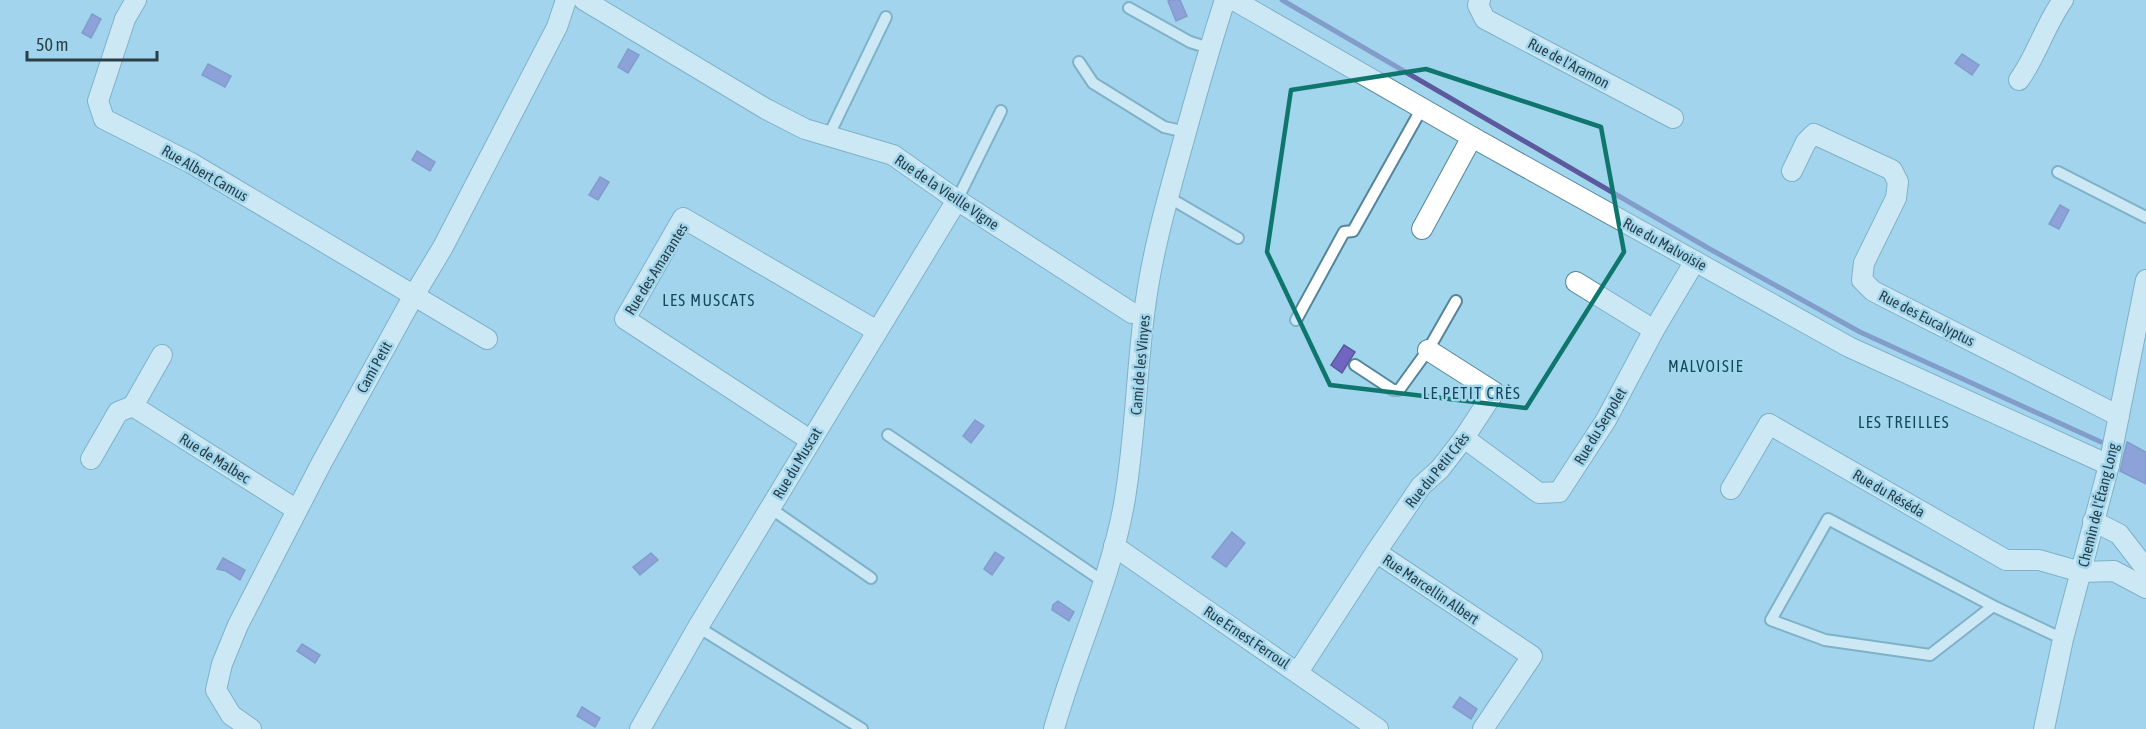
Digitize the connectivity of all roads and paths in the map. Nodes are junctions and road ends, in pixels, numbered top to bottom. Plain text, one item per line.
1 (136, 0) edge
2 (566, 0) edge
3 (584, 0) edge
4 (1225, 0) edge
5 (1234, 0) edge
6 (1480, 0) edge
7 (2063, 0) edge
8 (1129, 8) dead end
9 (886, 17) dead end
10 (1209, 48) junction
11 (1079, 62) dead end
12 (2019, 80) dead end
13 (1422, 108) junction
14 (1001, 111) dead end
15 (1673, 117) dead end
16 (1186, 132) junction
17 (828, 136) junction
18 (1472, 136) junction
19 (1792, 171) dead end
20 (2058, 171) dead end
21 (1168, 196) junction
22 (957, 200) junction
23 (2146, 217) edge
24 (1422, 229) dead end
25 (1238, 238) dead end
26 (1695, 261) junction
27 (1576, 282) dead end
28 (2145, 292) edge
29 (413, 297) junction
30 (1456, 301) dead end
31 (1144, 315) junction
32 (1296, 320) dead end
33 (1654, 330) junction
34 (877, 331) junction
35 (487, 339) dead end
36 (2141, 339) edge
37 (1428, 350) junction
38 (162, 355) dead end
39 (1355, 365) dead end
40 (134, 406) junction
41 (2119, 416) junction
42 (888, 435) dead end
43 (1464, 438) junction
44 (810, 440) junction
45 (91, 459) dead end
46 (2109, 465) junction
47 (1731, 489) dead end
48 (770, 508) junction
49 (297, 510) junction
50 (2093, 521) junction
51 (1114, 546) junction
52 (1376, 552) junction
53 (2146, 569) edge
54 (2082, 572) junction
55 (871, 578) dead end
56 (1104, 582) junction
57 (2146, 588) edge
58 (1993, 606) junction
59 (698, 627) junction
60 (2063, 639) junction
61 (1298, 672) junction
62 (251, 729) edge
63 (640, 729) edge
64 (862, 729) edge
65 (1054, 729) edge
66 (1378, 729) edge
67 (1484, 729) edge
68 (2044, 729) edge

1 - 29 street, Rue Albert Camus
2 - 29 street, Camí Petit
3 - 17 street, Rue de la Vieille Vigne
4 - 10 street, Camí de les Vinyes
5 - 13 street, Rue du Malvoisie
6 - 15 street, Rue de l'Aramon
7 - 12 street
8 - 10 lane
9 - 17 lane
10 - 16 street, Camí de les Vinyes
11 - 16 lane
13 - 18 street, Rue du Malvoisie
13 - 32 lane
14 - 22 lane
16 - 21 street, Camí de les Vinyes
17 - 22 street, Rue de la Vieille Vigne
18 - 24 street
18 - 26 street, Rue du Malvoisie
19 - 41 street, Rue des Eucalyptus
20 - 23 lane
21 - 25 lane
21 - 31 street, Camí de les Vinyes
22 - 31 street, Rue de la Vieille Vigne
22 - 34 street, Rue du Muscat
26 - 33 street, Rue du Serpolet
26 - 46 street, Rue du Malvoisie
27 - 33 street
28 - 36 street, Chemin de l'Étang Long
29 - 35 street, Rue Albert Camus
29 - 49 street, Camí Petit
30 - 37 lane
31 - 51 street, Camí de les Vinyes
33 - 43 street, Rue du Serpolet
34 - 44 street, Rue du Muscat
34 - 44 street, Rue des Amarantes
36 - 41 street, Chemin de l'Étang Long
37 - 39 lane
37 - 43 street, Rue du Petit Crès
38 - 40 street
40 - 45 street
40 - 49 street, Rue de Malbec
41 - 46 street, Chemin de l'Étang Long
42 - 56 lane
43 - 52 street, Rue du Petit Crès
44 - 48 street, Rue du Muscat
46 - 50 street, Chemin de l'Étang Long
47 - 54 street, Rue du Réséda
48 - 55 lane
48 - 59 street, Rue du Muscat
49 - 62 street, Camí Petit
50 - 53 street
50 - 54 street, Chemin de l'Étang Long
51 - 56 street, Camí de les Vinyes
51 - 61 street, Rue Ernest Ferroul
52 - 61 street, Rue Marcellin Albert
52 - 67 street, Rue Marcellin Albert
54 - 57 street
54 - 60 street, Chemin de l'Étang Long
56 - 65 street, Camí de les Vinyes
58 - 58 lane
58 - 60 lane
59 - 63 street, Rue du Muscat
59 - 64 lane
60 - 68 street, Chemin de l'Étang Long
61 - 66 street, Rue Ernest Ferroul

